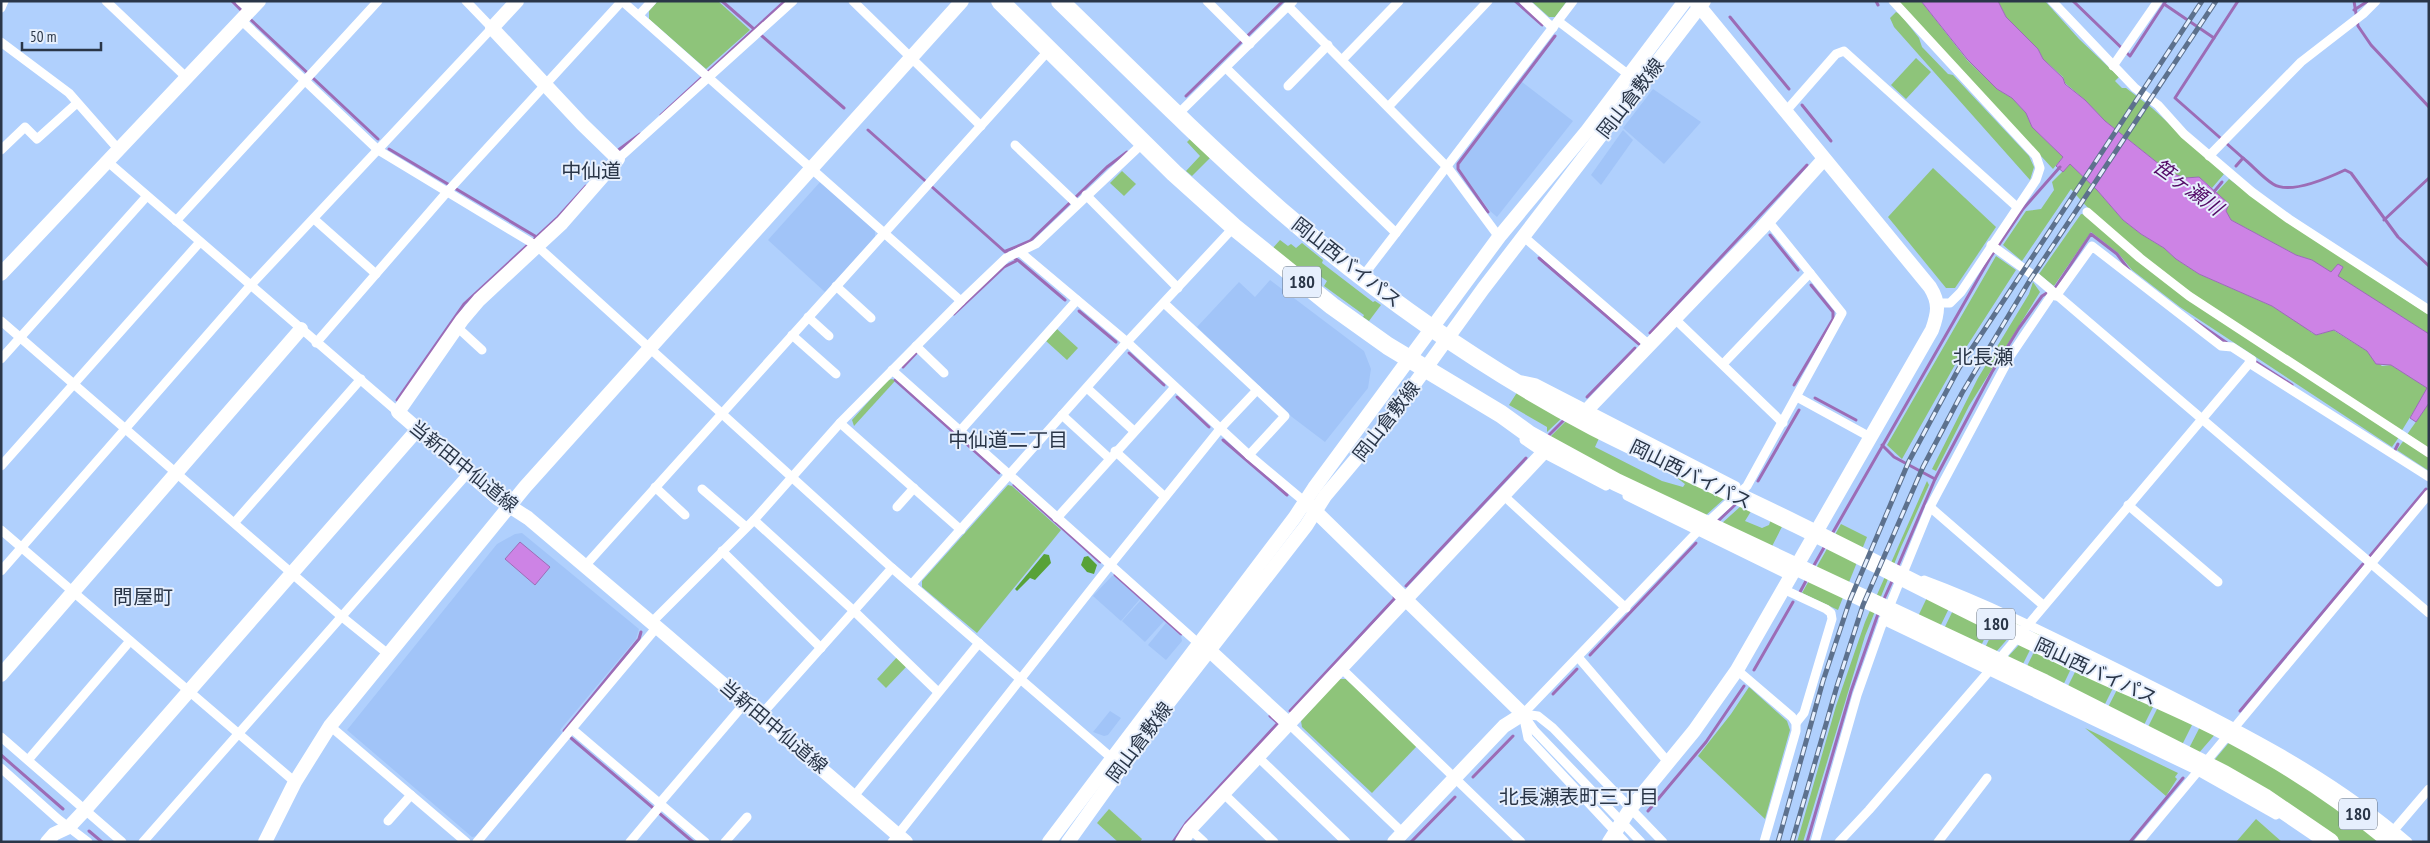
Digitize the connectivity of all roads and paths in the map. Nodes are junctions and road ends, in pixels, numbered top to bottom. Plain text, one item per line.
1 (4, 1) edge
2 (106, 1) edge
3 (378, 1) edge
4 (466, 1) edge
5 (517, 1) edge
6 (622, 1) edge
7 (652, 1) edge
8 (793, 1) edge
9 (853, 1) edge
10 (962, 1) edge
11 (1000, 1) edge
12 (1060, 1) edge
13 (1398, 1) edge
14 (1488, 1) edge
15 (1524, 1) edge
16 (1573, 1) edge
17 (1685, 1) edge
18 (1893, 1) edge
19 (2052, 1) edge
20 (2158, 1) edge
21 (2376, 1) edge
22 (1209, 2) edge
23 (1700, 3) edge
24 (1290, 4) edge
25 (1, 8) edge
26 (247, 10) edge
27 (639, 15) junction
28 (1556, 25) junction
29 (492, 28) junction
30 (1247, 41) junction
31 (1, 42) edge
32 (1328, 45) junction
33 (1049, 50) junction
34 (911, 57) junction
35 (1342, 60) junction
36 (2114, 66) junction
37 (1226, 68) junction
38 (1629, 75) junction
39 (308, 76) junction
40 (706, 76) junction
41 (186, 78) junction
42 (546, 85) junction
43 (1288, 86) dead end
44 (77, 103) junction
45 (1389, 106) junction
46 (1786, 111) junction
47 (1177, 115) junction
48 (981, 126) junction
49 (1143, 144) junction
50 (1016, 145) dead end
51 (1, 150) edge
52 (119, 150) junction
53 (378, 150) junction
54 (615, 156) junction
55 (2210, 156) junction
56 (1824, 159) junction
57 (108, 162) junction
58 (812, 167) junction
59 (1448, 168) junction
60 (451, 188) junction
61 (1086, 195) junction
62 (147, 196) junction
63 (1074, 201) junction
64 (2017, 207) junction
65 (2087, 212) dead end
66 (314, 219) junction
67 (176, 221) junction
68 (1768, 221) junction
69 (1234, 227) junction
70 (884, 232) junction
71 (1396, 233) junction
72 (1499, 237) junction
73 (1524, 237) junction
74 (200, 242) junction
75 (532, 243) junction
76 (1994, 248) junction
77 (1014, 254) junction
78 (1810, 273) junction
79 (1, 274) edge
80 (376, 274) junction
81 (1363, 276) junction
82 (250, 286) junction
83 (836, 286) junction
84 (1178, 288) junction
85 (2052, 293) junction
86 (2412, 299) junction
87 (1077, 300) junction
88 (962, 301) junction
89 (2429, 302) edge
90 (1164, 303) junction
91 (1938, 303) junction
92 (2429, 310) edge
93 (808, 317) junction
94 (871, 318) dead end
95 (1675, 319) junction
96 (1, 322) edge
97 (457, 327) junction
98 (1433, 327) junction
99 (301, 329) junction
100 (792, 335) junction
101 (829, 336) dead end
102 (20, 338) junction
103 (1448, 338) junction
104 (1127, 342) junction
105 (316, 343) junction
106 (1649, 345) junction
107 (651, 348) junction
108 (918, 348) junction
109 (482, 350) dead end
110 (1, 359) edge
111 (1410, 359) junction
112 (1723, 364) junction
113 (2249, 364) junction
114 (1426, 369) junction
115 (892, 370) junction
116 (944, 373) dead end
117 (836, 374) dead end
118 (1507, 376) junction
119 (361, 379) junction
120 (72, 383) junction
121 (1175, 387) junction
122 (1087, 388) junction
123 (1257, 390) junction
124 (1797, 397) junction
125 (1586, 410) junction
126 (398, 412) junction
127 (722, 413) junction
128 (1501, 414) junction
129 (1062, 415) junction
130 (2201, 419) junction
131 (840, 422) junction
132 (1783, 423) junction
133 (125, 429) junction
134 (418, 429) junction
135 (1220, 429) junction
136 (960, 431) junction
137 (1134, 431) junction
138 (1870, 437) junction
139 (1543, 453) junction
140 (2429, 453) edge
141 (1112, 455) junction
142 (1249, 455) junction
143 (1, 466) edge
144 (176, 473) junction
145 (468, 473) junction
146 (791, 476) junction
147 (1010, 476) junction
148 (2429, 477) edge
149 (655, 488) junction
150 (914, 488) junction
151 (702, 489) dead end
152 (1743, 490) junction
153 (2429, 494) edge
154 (1503, 495) junction
155 (1165, 497) junction
156 (2128, 505) junction
157 (510, 506) junction
158 (897, 507) dead end
159 (1310, 507) junction
160 (1930, 507) junction
161 (685, 515) dead end
162 (1057, 518) junction
163 (754, 520) junction
164 (235, 522) junction
165 (1818, 526) junction
166 (746, 527) junction
167 (1, 530) edge
168 (961, 530) junction
169 (1698, 531) junction
170 (22, 548) junction
171 (722, 551) junction
172 (2371, 564) junction
173 (1110, 565) junction
174 (584, 566) junction
175 (892, 568) junction
176 (1, 571) edge
177 (293, 572) junction
178 (1903, 572) junction
179 (1790, 576) junction
180 (2218, 582) dead end
181 (912, 584) junction
182 (1783, 590) junction
183 (73, 592) junction
184 (1407, 599) junction
185 (2043, 605) junction
186 (1626, 608) junction
187 (854, 611) junction
188 (2429, 613) edge
189 (341, 616) junction
190 (1883, 620) junction
191 (2028, 624) junction
192 (654, 625) junction
193 (130, 641) junction
194 (979, 643) junction
195 (1204, 647) junction
196 (821, 648) junction
197 (388, 654) junction
198 (1578, 657) junction
199 (1342, 669) junction
200 (1738, 670) junction
201 (1990, 670) junction
202 (1, 675) edge
203 (1020, 679) junction
204 (188, 691) junction
205 (938, 692) junction
206 (745, 703) junction
207 (1523, 714) junction
208 (762, 716) junction
209 (1796, 723) junction
210 (1289, 724) junction
211 (330, 726) junction
212 (2234, 726) junction
213 (572, 729) junction
214 (238, 733) junction
215 (1, 737) edge
216 (1258, 757) junction
217 (28, 760) junction
218 (1116, 762) junction
219 (1668, 762) junction
220 (1, 768) edge
221 (2198, 771) junction
222 (1456, 778) junction
223 (1987, 778) dead end
224 (295, 782) junction
225 (2429, 789) edge
226 (1224, 794) junction
227 (411, 795) junction
228 (855, 795) junction
229 (659, 807) junction
230 (1630, 809) junction
231 (85, 810) junction
232 (747, 817) dead end
233 (388, 821) dead end
234 (69, 827) junction
235 (1190, 829) junction
236 (2393, 836) edge
237 (1398, 837) edge
238 (1616, 838) edge
239 (899, 839) edge
240 (47, 842) edge
241 (64, 842) edge
242 (88, 842) edge
243 (122, 842) edge
244 (143, 842) edge
245 (265, 842) edge
246 (466, 842) edge
247 (476, 842) edge
248 (630, 842) edge
249 (705, 842) edge
250 (724, 842) edge
251 (1049, 842) edge
252 (1068, 842) edge
253 (1182, 842) edge
254 (1204, 842) edge
255 (1274, 842) edge
256 (1346, 842) edge
257 (1521, 842) edge
258 (1641, 842) edge
259 (1663, 842) edge
260 (1764, 842) edge
261 (1815, 842) edge
262 (1839, 842) edge
263 (1938, 842) edge
264 (2139, 842) edge
265 (2315, 842) edge
266 (2330, 842) edge
267 (2408, 842) edge

1 - 25 street
2 - 41 street
3 - 39 street
4 - 29 street
5 - 29 street
6 - 27 street
6 - 42 street
7 - 27 street
8 - 40 street
9 - 34 street
10 - 34 street
11 - 33 highway, 岡山西バイパス / 180
12 - 47 highway, 岡山西バイパス / 180
13 - 35 street
14 - 45 street
15 - 28 street
16 - 28 street
17 - 38 street, 岡山倉敷線
18 - 64 street
19 - 36 street
20 - 36 street
21 - 55 street
22 - 30 street
23 - 46 street
23 - 73 street, 岡山倉敷線
24 - 30 street
24 - 32 street
26 - 39 street
26 - 41 street
27 - 40 street
28 - 38 street
28 - 59 street
29 - 42 street
29 - 53 street
30 - 37 street
31 - 44 street
32 - 35 street
32 - 43 street
33 - 48 street
33 - 49 highway, 岡山西バイパス / 180
34 - 48 street
34 - 58 street
35 - 45 street
36 - 55 street
37 - 47 street
37 - 71 street
38 - 72 street, 岡山倉敷線
39 - 53 street
39 - 67 street
40 - 54 street
40 - 58 street
41 - 52 street
42 - 54 street
42 - 60 street
44 - 51 street
44 - 52 street
45 - 59 street
46 - 56 street
46 - 64 street
47 - 81 highway, 岡山西バイパス / 180
48 - 70 street
49 - 61 street
49 - 69 highway, 岡山西バイパス / 180
50 - 63 street
52 - 57 street
53 - 60 street
53 - 66 street
54 - 75 street, 当新田中仙道線
55 - 86 street
56 - 68 street
56 - 91 street
57 - 62 street
57 - 79 street
58 - 70 street
58 - 107 street
59 - 71 street
59 - 72 street
60 - 75 street
60 - 80 street
61 - 63 street
61 - 84 street
62 - 67 street
62 - 102 street
63 - 77 street
64 - 76 street
65 - 140 street
66 - 80 street
66 - 82 street
67 - 74 street
68 - 78 street
68 - 95 street
69 - 84 street
69 - 111 highway, 岡山西バイパス / 180
70 - 83 street
70 - 88 street
71 - 81 street
72 - 98 street, 岡山倉敷線
73 - 103 street, 岡山倉敷線
73 - 106 street
74 - 82 street
74 - 120 street
75 - 97 street, 当新田中仙道線
75 - 107 street
76 - 85 street
76 - 91 street
77 - 87 street
77 - 88 street
78 - 112 street
78 - 124 street
80 - 105 street
81 - 98 highway, 岡山西バイパス / 180
82 - 99 street
82 - 133 street
83 - 93 street
83 - 94 street
84 - 90 street
85 - 113 street
85 - 130 street
85 - 160 street
86 - 89 street
86 - 92 street
87 - 104 street
87 - 136 street
88 - 108 street
90 - 104 street
90 - 123 street
91 - 138 street
93 - 100 street
93 - 101 street
95 - 106 street
95 - 112 street
96 - 102 street
97 - 109 street
97 - 126 street, 当新田中仙道線
98 - 103 highway, 岡山西バイパス / 180
98 - 111 street, 岡山倉敷線
99 - 105 street
99 - 144 street
100 - 117 street
100 - 127 street
102 - 110 street
102 - 120 street
103 - 114 street, 岡山倉敷線
103 - 118 highway, 岡山西バイパス / 180
104 - 121 street
104 - 122 street
105 - 119 street
106 - 125 street
107 - 127 street
107 - 157 street
108 - 115 street
108 - 116 street
111 - 114 highway, 岡山西バイパス / 180
111 - 159 street, 岡山倉敷線
112 - 132 street
113 - 130 street
113 - 148 street
114 - 128 highway, 岡山西バイパス / 180
114 - 159 street, 岡山倉敷線
115 - 131 street
115 - 136 street
118 - 125 street
118 - 236 highway, 岡山西バイパス / 180
119 - 126 street
119 - 164 street
120 - 133 street
120 - 143 street
121 - 135 street
121 - 137 street
122 - 129 street
122 - 137 street
123 - 135 street
123 - 142 street
124 - 132 street
124 - 138 street
125 - 152 street
126 - 134 street, 当新田中仙道線
127 - 146 street
127 - 149 street
128 - 139 street
128 - 266 highway, 岡山西バイパス / 180
129 - 141 street
129 - 147 street
130 - 156 street
130 - 172 street
131 - 146 street
131 - 150 street
132 - 152 street
133 - 144 street
133 - 170 street
134 - 145 street, 当新田中仙道線
134 - 177 street
135 - 142 street
135 - 155 street
136 - 147 street
137 - 141 street
138 - 165 street
139 - 154 street
139 - 169 street
141 - 155 street
141 - 162 street
142 - 159 street
144 - 164 street
144 - 183 street
145 - 157 street, 当新田中仙道線
145 - 189 street
146 - 163 street
146 - 175 street
147 - 162 street
147 - 168 street
149 - 161 street
149 - 174 street
150 - 158 street
150 - 168 street
151 - 166 street
152 - 165 street
152 - 169 street
153 - 172 street
154 - 184 street
154 - 186 street
155 - 173 street
156 - 180 street
156 - 185 street
157 - 174 street, 当新田中仙道線
157 - 197 street
159 - 184 street
159 - 195 street, 岡山倉敷線
160 - 178 street
160 - 185 street
162 - 173 street
163 - 166 street
163 - 187 street
164 - 177 street
165 - 179 street
166 - 171 street
167 - 170 street
168 - 181 street
169 - 179 street
169 - 186 street
170 - 176 street
170 - 183 street
171 - 192 street
171 - 196 street
172 - 188 street
172 - 212 street
173 - 195 street
173 - 203 street
174 - 192 street, 当新田中仙道線
175 - 181 street
175 - 187 street
177 - 189 street
177 - 204 street
178 - 190 street
178 - 191 street
179 - 182 street
181 - 194 street
182 - 200 street
182 - 209 street
183 - 193 street
183 - 202 street
184 - 199 street
184 - 207 street
185 - 191 street
186 - 198 street
187 - 196 street
187 - 205 street
189 - 197 street
189 - 214 street
190 - 201 street
190 - 261 street
191 - 201 street
191 - 212 street
192 - 206 street, 当新田中仙道線
192 - 213 street
193 - 204 street
193 - 217 street
194 - 203 street
194 - 205 street
195 - 210 street
195 - 218 street, 岡山倉敷線
196 - 208 street
197 - 211 street
198 - 207 street
198 - 219 street
199 - 210 street
199 - 222 street
200 - 209 street
200 - 219 street
201 - 221 street
201 - 262 street
203 - 218 street
203 - 239 street
204 - 214 street
204 - 231 street
205 - 228 street
206 - 208 street, 当新田中仙道線
206 - 229 street
207 - 222 street
207 - 230 street
207 - 238 street
207 - 258 street
208 - 228 street, 当新田中仙道線
209 - 260 street
210 - 216 street
210 - 237 street
211 - 224 street
211 - 227 street
212 - 221 street
212 - 236 street
213 - 229 street
213 - 247 street
214 - 224 street
214 - 244 street
215 - 217 street
216 - 226 street
216 - 256 street
217 - 231 street
218 - 251 street, 岡山倉敷線
218 - 252 street, 岡山倉敷線
219 - 230 street
220 - 234 street
221 - 264 street
221 - 265 street
222 - 237 street
222 - 257 street
223 - 263 street
224 - 245 street
225 - 236 street
226 - 235 street
226 - 255 street
227 - 233 street
227 - 246 street
228 - 239 street, 当新田中仙道線
229 - 248 street
229 - 249 street
230 - 238 street
230 - 259 street
231 - 234 street
231 - 243 street
232 - 250 street
234 - 240 street
234 - 241 street
234 - 242 street
235 - 253 street
235 - 254 street
236 - 267 street

